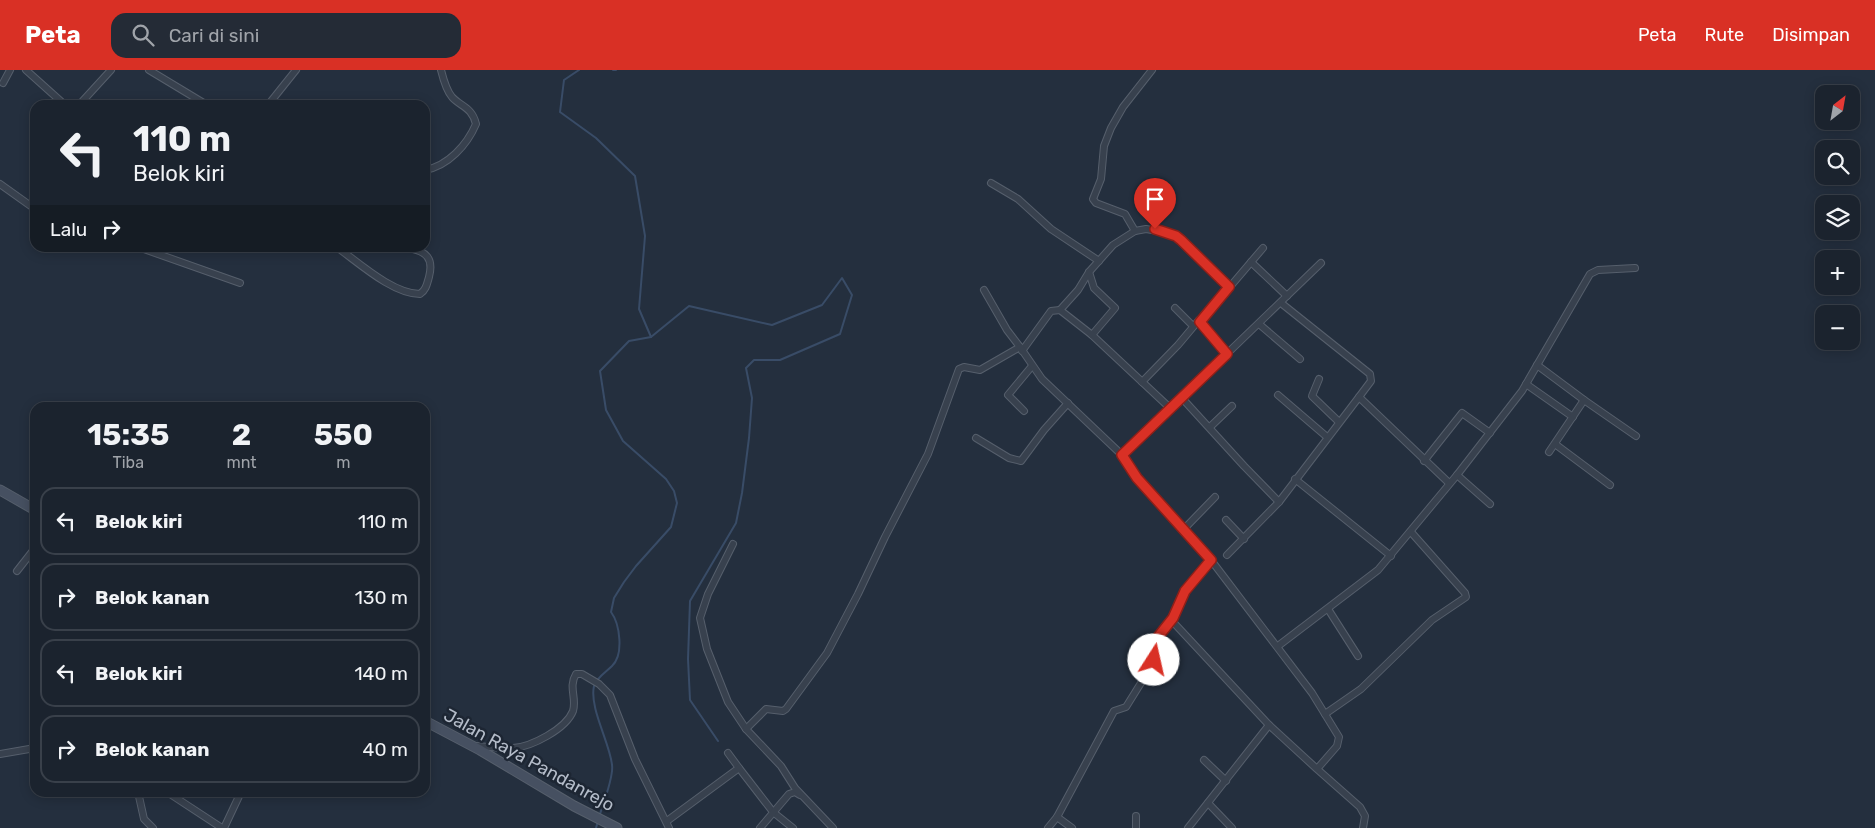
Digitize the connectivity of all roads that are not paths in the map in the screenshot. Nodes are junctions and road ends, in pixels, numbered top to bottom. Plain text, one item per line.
1 (10, 70) edge
2 (26, 70) edge
3 (112, 70) edge
4 (149, 70) edge
5 (296, 70) edge
6 (441, 70) edge
7 (1152, 70) edge
8 (2, 83) dead end
9 (59, 100) edge
10 (85, 100) edge
11 (199, 100) edge
12 (272, 100) edge
13 (430, 169) edge
14 (991, 183) dead end
15 (0, 184) edge
16 (30, 205) edge
17 (1135, 231) junction
18 (1264, 248) dead end
19 (152, 252) edge
20 (343, 252) edge
21 (421, 252) edge
22 (1099, 261) junction
23 (1251, 262) junction
24 (1321, 263) dead end
25 (1635, 268) dead end
26 (1088, 272) junction
27 (240, 283) dead end
28 (1229, 287) junction
29 (984, 290) dead end
30 (1287, 296) junction
31 (1281, 303) junction
32 (1175, 308) dead end
33 (1060, 310) junction
34 (1193, 313) dead end
35 (1200, 321) junction
36 (1259, 324) junction
37 (1193, 326) junction
38 (1092, 334) junction
39 (1021, 349) junction
40 (1227, 354) junction
41 (1300, 359) dead end
42 (1537, 365) junction
43 (1032, 366) junction
44 (1319, 379) dead end
45 (1142, 382) junction
46 (1526, 384) junction
47 (1278, 395) dead end
48 (1181, 397) junction
49 (1359, 397) junction
50 (1584, 400) junction
51 (1068, 403) junction
52 (1232, 406) dead end
53 (1170, 408) junction
54 (1024, 411) dead end
55 (1573, 417) junction
56 (1339, 422) junction
57 (1210, 427) junction
58 (1490, 433) junction
59 (1636, 436) dead end
60 (1327, 437) junction
61 (976, 438) dead end
62 (1555, 444) junction
63 (1550, 452) dead end
64 (1122, 455) junction
65 (1424, 461) junction
66 (1457, 475) junction
67 (1295, 480) junction
68 (1449, 484) junction
69 (1610, 485) dead end
70 (0, 490) edge
71 (1215, 497) dead end
72 (1279, 502) junction
73 (1490, 504) dead end
74 (30, 507) edge
75 (1226, 520) dead end
76 (1183, 530) junction
77 (1410, 532) junction
78 (1244, 539) junction
79 (733, 544) dead end
80 (30, 554) edge
81 (1227, 556) dead end
82 (1391, 556) junction
83 (1211, 560) junction
84 (17, 571) dead end
85 (1328, 609) junction
86 (1173, 618) junction
87 (1278, 646) junction
88 (1358, 656) dead end
89 (1326, 714) junction
90 (430, 723) edge
91 (1269, 725) junction
92 (746, 730) junction
93 (474, 746) junction
94 (30, 749) edge
95 (728, 753) dead end
96 (0, 754) edge
97 (1204, 760) dead end
98 (739, 768) junction
99 (1317, 769) junction
100 (1226, 781) junction
101 (139, 797) edge
102 (175, 797) edge
103 (238, 797) edge
104 (805, 799) junction
105 (1208, 803) junction
106 (775, 810) junction
107 (1136, 816) dead end
108 (1057, 817) junction
109 (666, 820) junction
110 (152, 828) edge
111 (223, 828) edge
112 (617, 828) edge
113 (669, 828) edge
114 (760, 828) edge
115 (793, 828) edge
116 (833, 828) edge
117 (1048, 828) edge
118 (1072, 828) edge
119 (1136, 828) edge
120 (1188, 828) edge
121 (1232, 828) edge
122 (1363, 828) edge

1 - 8 street
2 - 9 street
3 - 10 street
4 - 11 street
5 - 12 street
6 - 13 street
7 - 17 street
14 - 22 street
15 - 16 street
17 - 22 street
17 - 28 street
18 - 23 street
19 - 27 street
20 - 21 street
22 - 26 street
23 - 28 street
23 - 30 street
24 - 30 street
25 - 42 street
26 - 33 street
26 - 38 street
28 - 35 street
29 - 39 street
30 - 31 street
31 - 36 street
31 - 49 street
32 - 37 street
33 - 38 street
33 - 39 street
34 - 35 street
35 - 37 street
35 - 40 street
36 - 40 street
36 - 41 street
37 - 45 street
38 - 45 street
39 - 43 street
39 - 92 street
40 - 48 street
42 - 46 street
42 - 50 street
43 - 51 street
43 - 54 street
44 - 56 street
45 - 53 street
46 - 55 street
46 - 58 street
47 - 60 street
48 - 53 street
48 - 57 street
49 - 56 street
49 - 65 street
50 - 55 street
50 - 59 street
51 - 61 street
51 - 64 street
52 - 57 street
53 - 64 street
55 - 62 street
56 - 60 street
57 - 72 street
58 - 65 street
58 - 66 street
60 - 67 street
62 - 63 street
62 - 69 street
64 - 76 street
65 - 68 street
66 - 68 street
66 - 73 street
67 - 72 street
67 - 82 street
68 - 77 street
70 - 74 main road
71 - 76 street
72 - 78 street
75 - 78 street
76 - 83 street
77 - 82 street
77 - 89 street
78 - 81 street
79 - 92 street
80 - 84 street
82 - 85 street
83 - 86 street
83 - 87 street
85 - 87 street
85 - 88 street
86 - 91 street
86 - 108 street
87 - 89 street
89 - 99 street
90 - 93 main road, Jalan Raya Pandanrejo
91 - 99 street
91 - 100 street
92 - 104 street
93 - 109 street
93 - 112 main road, Jalan Raya Pandanrejo
94 - 96 street
95 - 98 street
97 - 100 street
98 - 106 street
98 - 109 street
99 - 122 street
100 - 105 street
101 - 110 street
102 - 111 street
103 - 111 street
104 - 106 street
104 - 116 street
105 - 120 street
105 - 121 street
106 - 114 street
106 - 115 street
107 - 119 street
108 - 117 street
108 - 118 street
109 - 113 street

